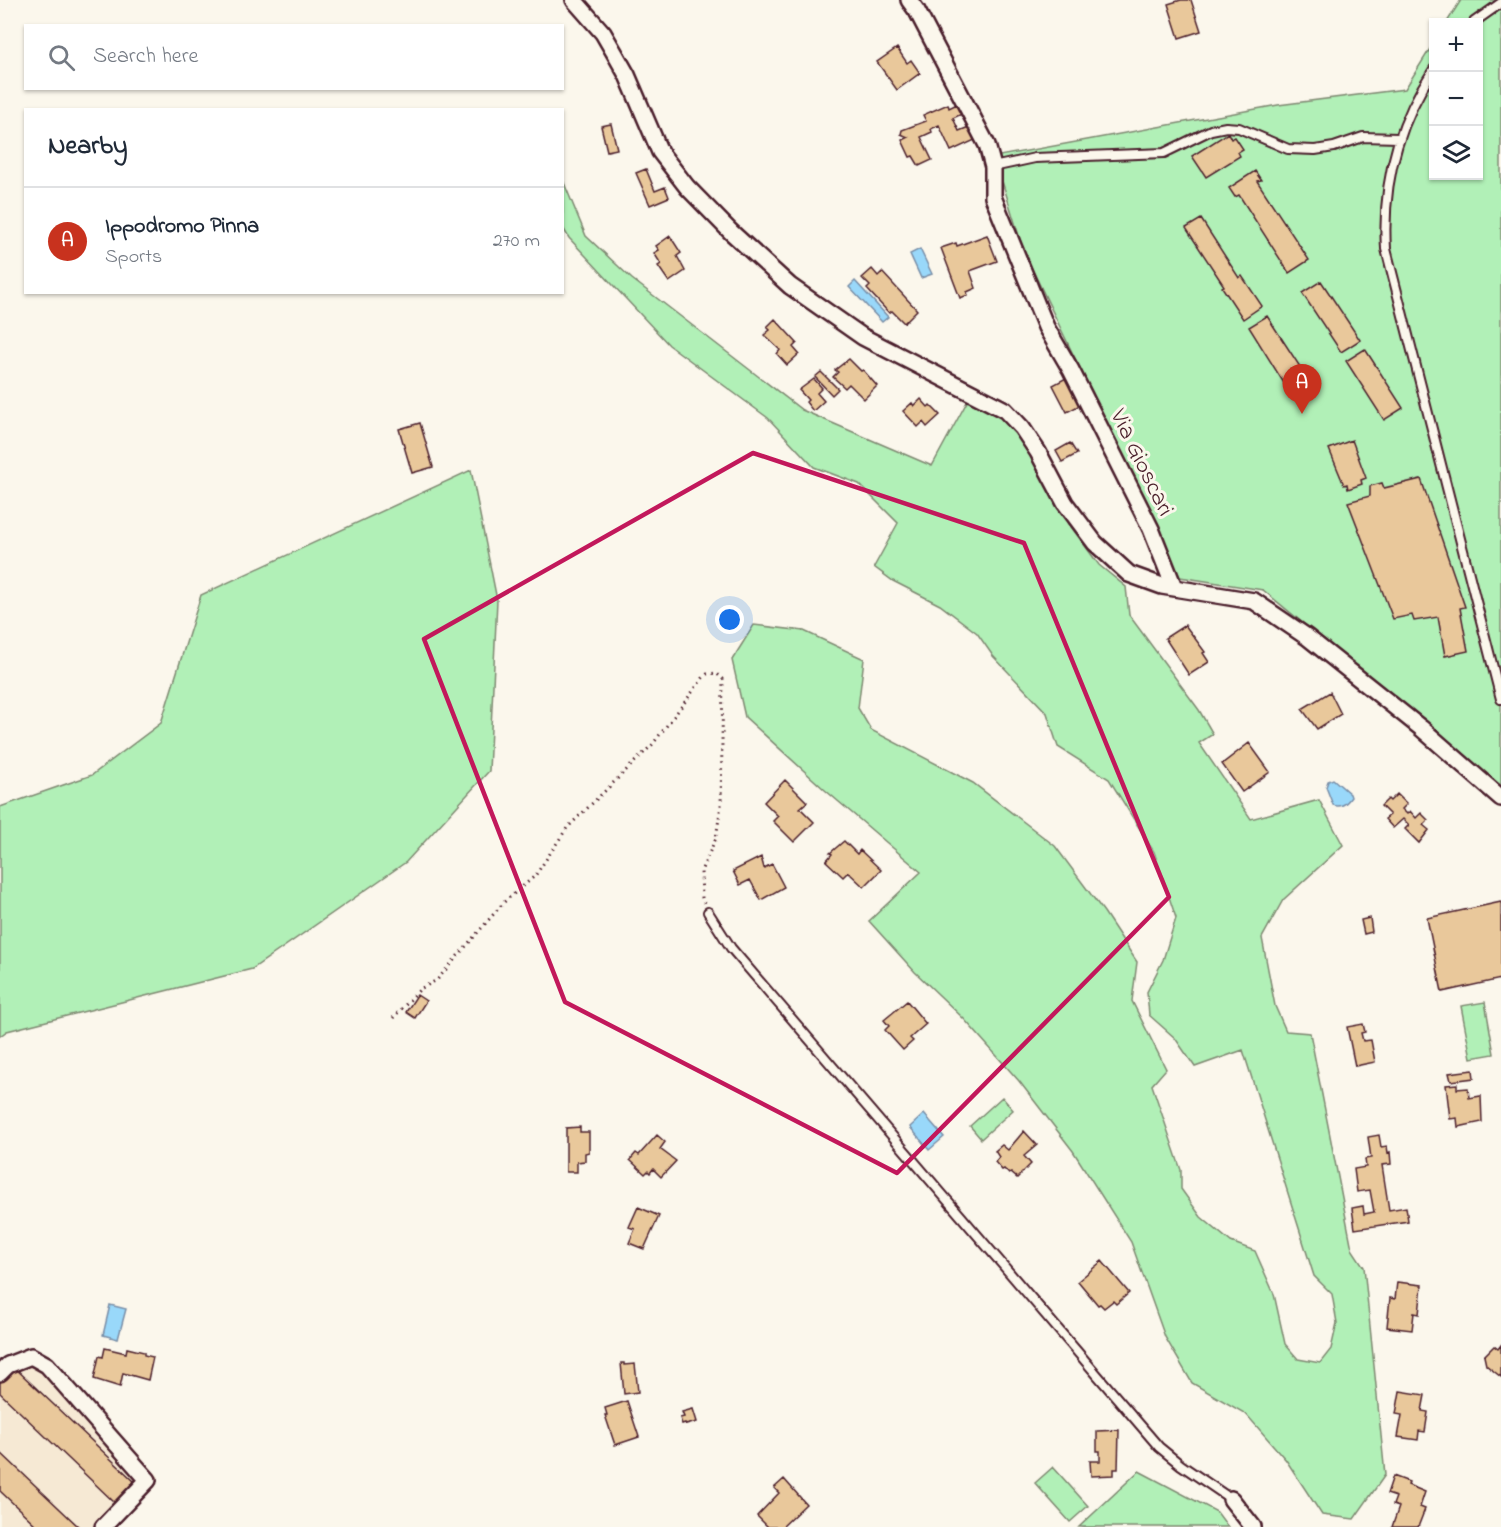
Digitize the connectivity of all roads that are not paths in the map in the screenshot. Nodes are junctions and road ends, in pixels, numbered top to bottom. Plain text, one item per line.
1 (574, 0) edge
2 (909, 0) edge
3 (1501, 3) edge
4 (1480, 18) edge
5 (1432, 72) edge
6 (1398, 138) junction
7 (993, 167) junction
8 (1174, 587) junction
9 (1501, 699) edge
10 (1501, 798) edge
11 (708, 912) road end
12 (0, 1372) edge
13 (1231, 1498) joint
14 (104, 1527) edge
15 (1253, 1527) edge

1 - 8 street
2 - 7 street, Via Gioscari
3 - 4 lane
5 - 6 lane
6 - 7 lane
6 - 9 lane
7 - 8 street, Via Gioscari
8 - 10 street
11 - 13 lane
12 - 14 street
13 - 15 street

